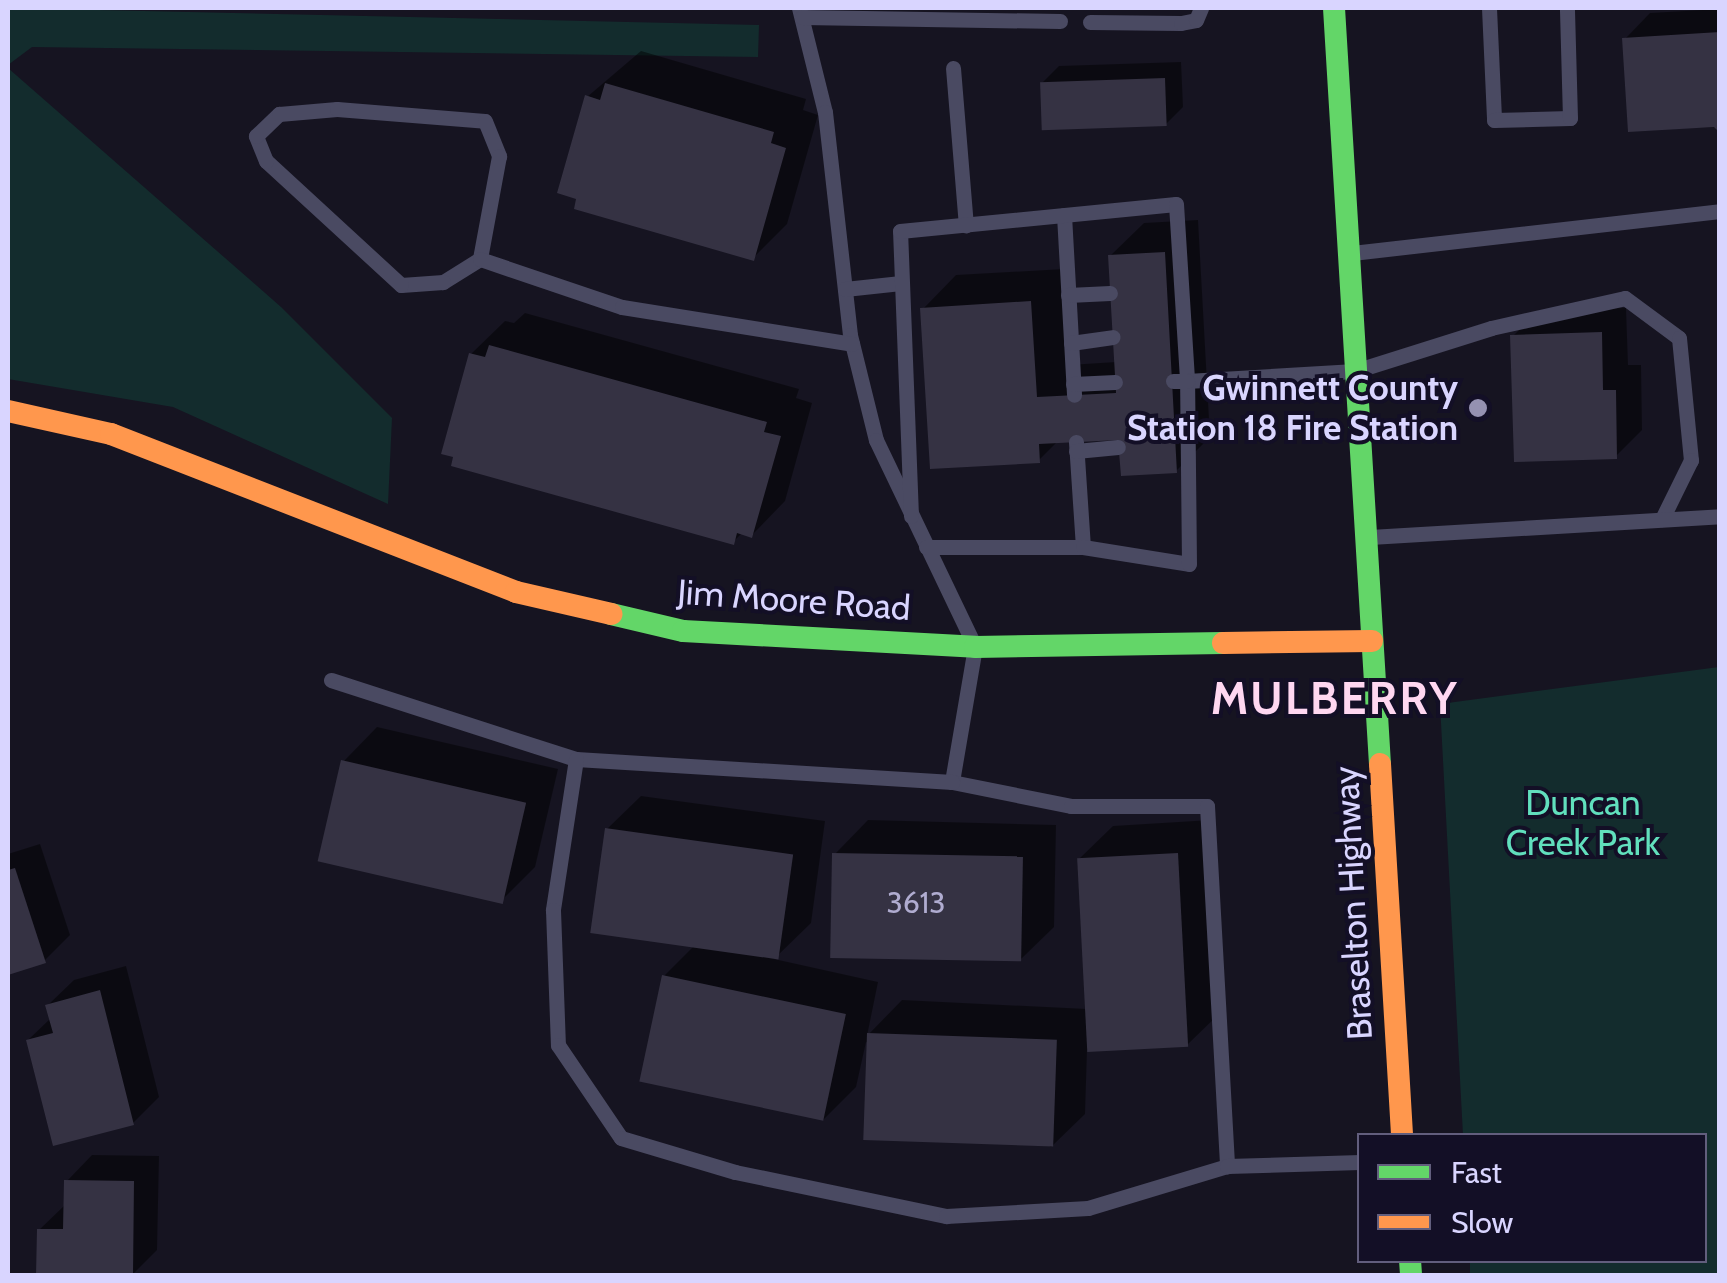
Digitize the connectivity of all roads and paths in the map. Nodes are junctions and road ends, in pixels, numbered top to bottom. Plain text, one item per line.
1 (1201, 8) edge
2 (1334, 8) edge
3 (1490, 8) edge
4 (1567, 8) edge
5 (800, 12) edge
6 (1060, 21) dead end
7 (1090, 22) dead end
8 (953, 68) dead end
9 (1720, 211) edge
10 (1064, 215) junction
11 (966, 225) junction
12 (1348, 253) junction
13 (480, 260) junction
14 (900, 283) junction
15 (845, 290) junction
16 (1110, 292) dead end
17 (1068, 295) junction
18 (1112, 338) dead end
19 (1071, 343) junction
20 (852, 344) junction
21 (1355, 371) junction
22 (1180, 381) junction
23 (1115, 382) dead end
24 (8, 411) edge
25 (1118, 447) dead end
26 (911, 516) junction
27 (1720, 516) edge
28 (1662, 520) junction
29 (1366, 538) junction
30 (926, 546) junction
31 (1082, 547) junction
32 (1372, 640) junction
33 (975, 647) junction
34 (331, 680) dead end
35 (576, 759) junction
36 (952, 782) junction
37 (1402, 1133) edge
38 (1357, 1162) edge
39 (1228, 1166) junction

1 - 7 lane
2 - 12 street, Braselton Highway
3 - 4 lane
5 - 6 lane
5 - 15 lane
8 - 11 lane
9 - 12 lane
10 - 11 lane
10 - 17 lane
10 - 22 lane
11 - 14 lane
12 - 21 street, Braselton Highway
13 - 13 lane
13 - 20 lane
14 - 15 lane
14 - 26 lane
15 - 20 lane
16 - 17 lane
17 - 19 lane
18 - 19 lane
19 - 23 lane
20 - 26 lane
21 - 22 lane
21 - 28 lane
21 - 29 street, Braselton Highway
22 - 31 lane
24 - 33 street, Jim Moore Road
25 - 31 lane
26 - 30 lane
27 - 28 lane
28 - 29 lane
29 - 32 street, Braselton Highway
30 - 31 lane
30 - 33 lane
32 - 33 street, Jim Moore Road
32 - 37 street, Braselton Highway
33 - 36 lane
34 - 35 lane
35 - 36 lane
35 - 39 lane
36 - 39 lane
38 - 39 lane

